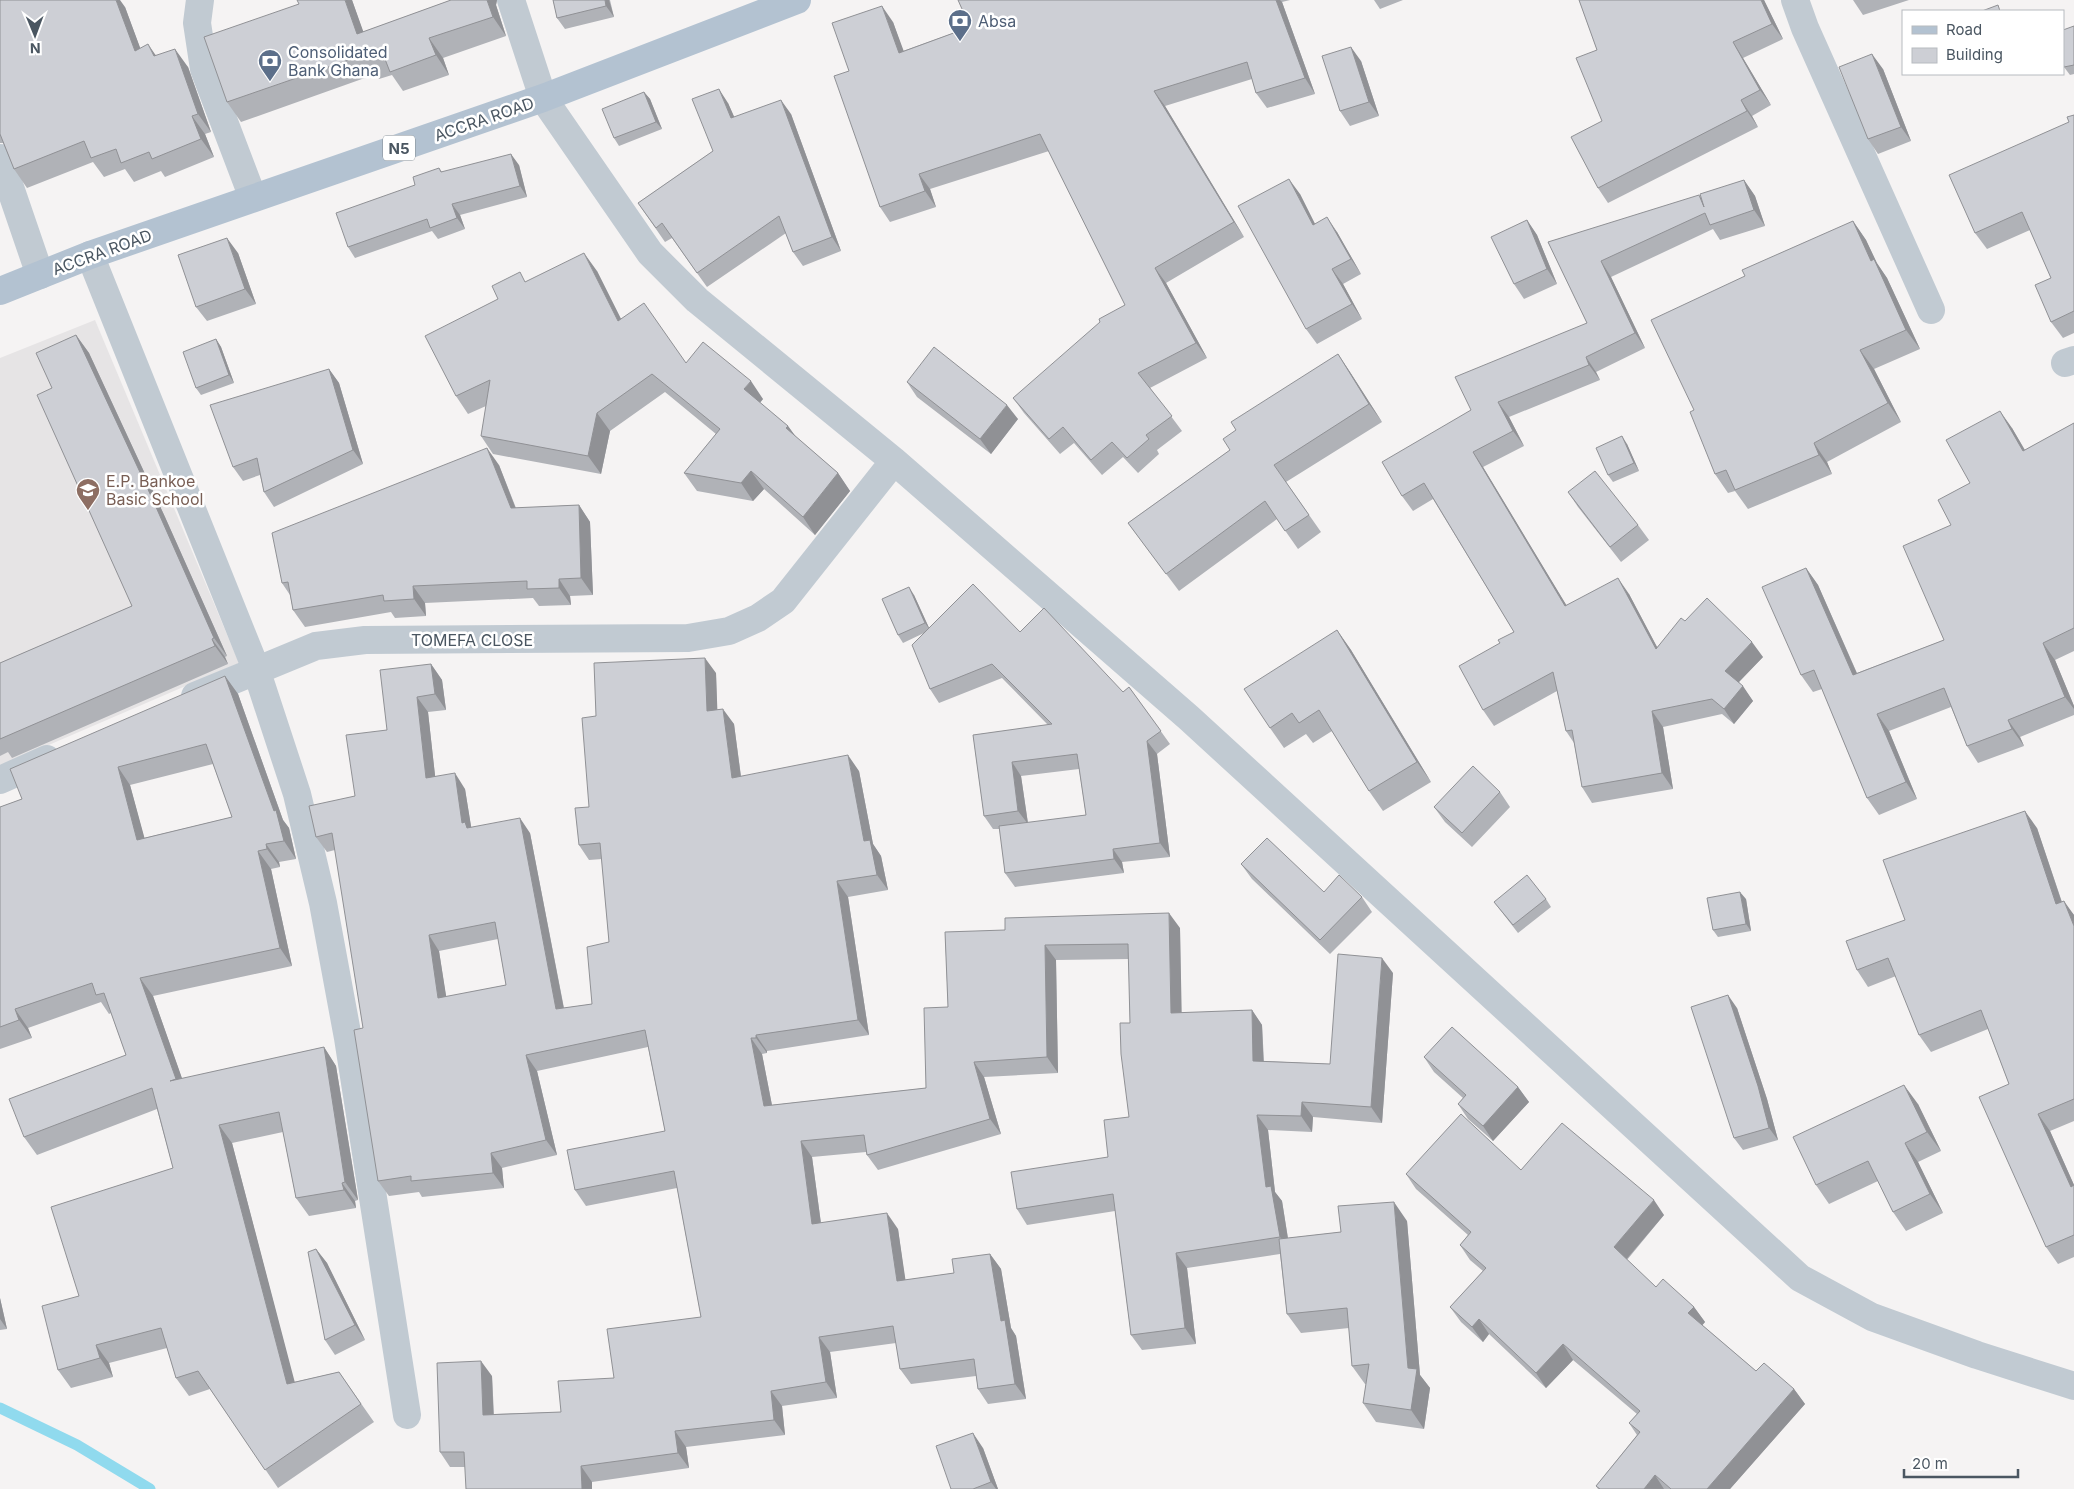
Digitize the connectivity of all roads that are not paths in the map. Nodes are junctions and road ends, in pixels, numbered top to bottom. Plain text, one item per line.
1 (200, 0) edge
2 (511, 0) edge
3 (797, 0) edge
4 (1795, 0) edge
5 (543, 98) junction
6 (0, 158) edge
7 (253, 198) junction
8 (90, 255) junction
9 (40, 274) junction
10 (0, 291) edge
11 (1931, 310) dead end
12 (894, 461) junction
13 (256, 669) junction
14 (174, 705) edge
15 (73, 748) edge
16 (0, 780) edge
17 (2074, 1386) edge
18 (407, 1416) dead end

1 - 7 street
2 - 5 street
3 - 5 main road, ACCRA ROAD / N5
4 - 11 street
5 - 7 main road, ACCRA ROAD / N5
5 - 12 street
6 - 9 street
7 - 8 main road, ACCRA ROAD / N5
8 - 9 main road, ACCRA ROAD / N5
8 - 13 street
9 - 10 main road, ACCRA ROAD / N5
12 - 13 street, TOMEFA CLOSE
12 - 17 street
13 - 14 street, TOMEFA CLOSE
13 - 18 street
15 - 16 street

